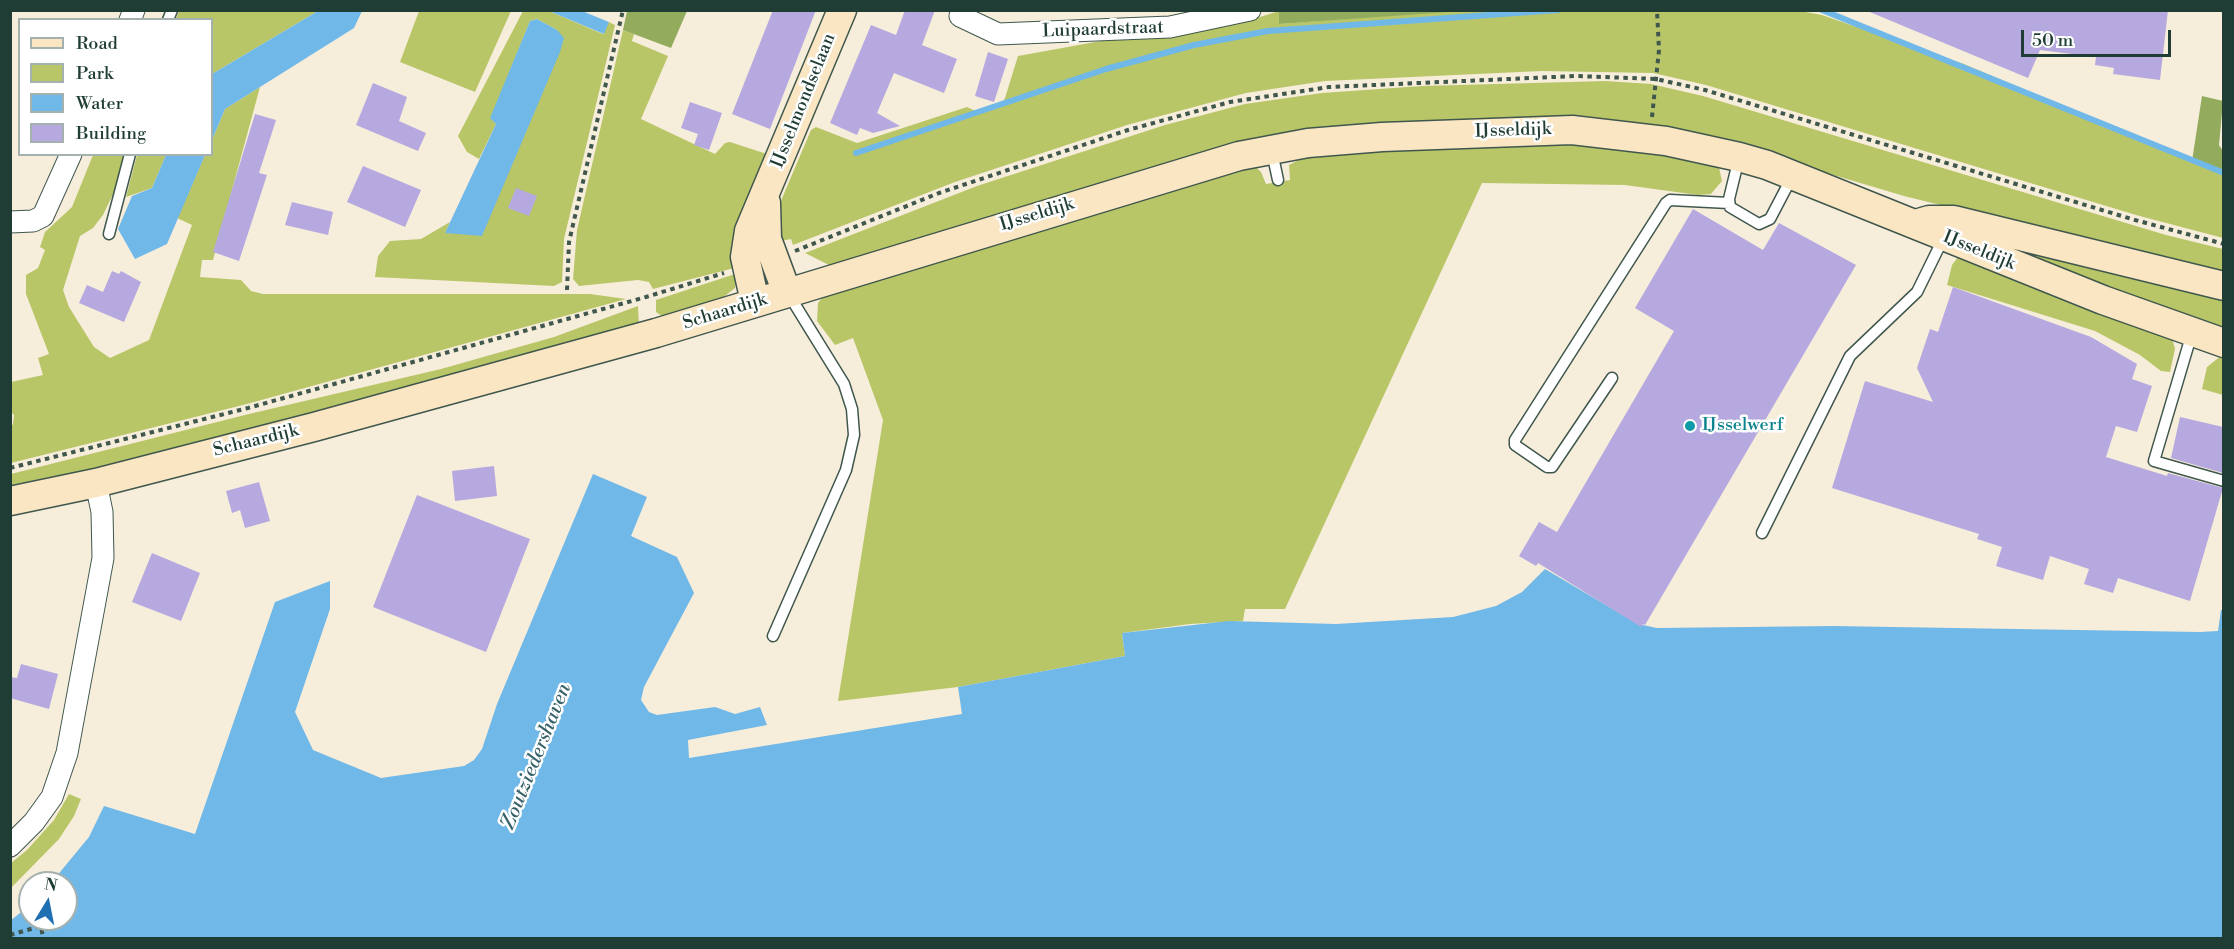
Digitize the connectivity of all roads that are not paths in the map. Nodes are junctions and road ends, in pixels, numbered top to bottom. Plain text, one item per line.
1 (842, 10) edge
2 (1250, 10) edge
3 (960, 16) dead end
4 (1119, 20) edge
5 (1271, 149) junction
6 (70, 156) edge
7 (129, 156) edge
8 (1739, 157) junction
9 (1793, 175) junction
10 (1278, 180) dead end
11 (767, 192) junction
12 (1729, 203) junction
13 (19, 222) edge
14 (1915, 225) junction
15 (109, 234) dead end
16 (1944, 237) junction
17 (2223, 286) edge
18 (787, 293) junction
19 (756, 302) junction
20 (2192, 333) junction
21 (2223, 343) edge
22 (1612, 378) dead end
23 (2223, 482) edge
24 (96, 483) junction
25 (10, 501) edge
26 (1762, 533) dead end
27 (773, 636) dead end
28 (10, 846) edge

1 - 11 street, IJsselmondselaan
2 - 4 street, Luipaardstraat
3 - 4 street, Luipaardstraat
5 - 8 street, IJsseldijk
5 - 10 lane
5 - 18 street, IJsseldijk
6 - 13 street
7 - 15 lane
8 - 9 street, IJsseldijk
8 - 12 lane
9 - 12 lane
9 - 14 street, IJsseldijk
11 - 18 street, IJsselmondselaan
11 - 19 street, IJsselmondselaan
12 - 22 lane
14 - 16 street, IJsseldijk
14 - 17 street
16 - 20 street, IJsseldijk
16 - 26 lane
18 - 19 street, Schaardijk
18 - 27 lane
19 - 24 street, Schaardijk
20 - 21 street, IJsseldijk
20 - 23 lane
24 - 25 street, Schaardijk
24 - 28 street

